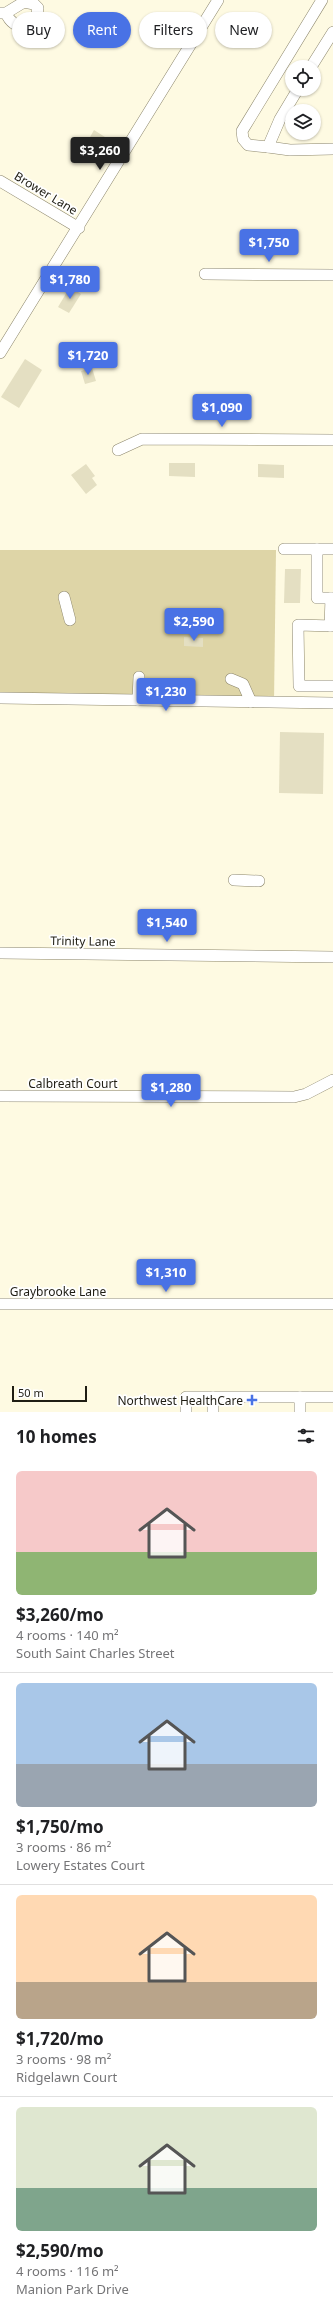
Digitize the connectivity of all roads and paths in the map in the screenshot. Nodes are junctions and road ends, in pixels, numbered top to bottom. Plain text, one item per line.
1 (218, 0) edge
2 (322, 0) edge
3 (333, 32) edge
4 (316, 60) edge
5 (294, 96) edge
6 (268, 147) junction
7 (333, 149) edge
8 (0, 181) edge
9 (79, 228) junction
10 (205, 274) dead end
11 (333, 275) edge
12 (0, 353) edge
13 (333, 440) edge
14 (118, 450) dead end
15 (284, 549) dead end
16 (317, 549) junction
17 (333, 549) edge
18 (64, 597) dead end
19 (332, 598) edge
20 (70, 620) dead end
21 (331, 626) edge
22 (139, 677) dead end
23 (231, 679) dead end
24 (331, 686) edge
25 (0, 698) edge
26 (138, 700) junction
27 (251, 702) junction
28 (330, 703) edge
29 (234, 880) dead end
30 (259, 881) dead end
31 (0, 953) edge
32 (333, 957) edge
33 (333, 1080) edge
34 (0, 1096) edge
35 (0, 1304) edge
36 (333, 1304) edge
37 (213, 1397) junction
38 (300, 1397) junction
39 (333, 1397) edge
40 (186, 1412) edge
41 (213, 1412) edge
42 (300, 1412) edge

1 - 9 street
2 - 6 street
3 - 4 street
5 - 6 street
6 - 7 street
8 - 9 street, Brower Lane
9 - 12 street
10 - 11 street
13 - 14 street
15 - 16 street
16 - 17 street
16 - 19 street
18 - 20 street
19 - 21 street
21 - 24 street
22 - 26 street
23 - 27 street
24 - 28 street
25 - 26 street
26 - 27 street
27 - 28 street
29 - 30 street
31 - 32 street, Trinity Lane
33 - 34 street, Calbreath Court
35 - 36 street, Graybrooke Lane
37 - 38 street
37 - 40 street
37 - 41 street
38 - 39 street
38 - 42 street

